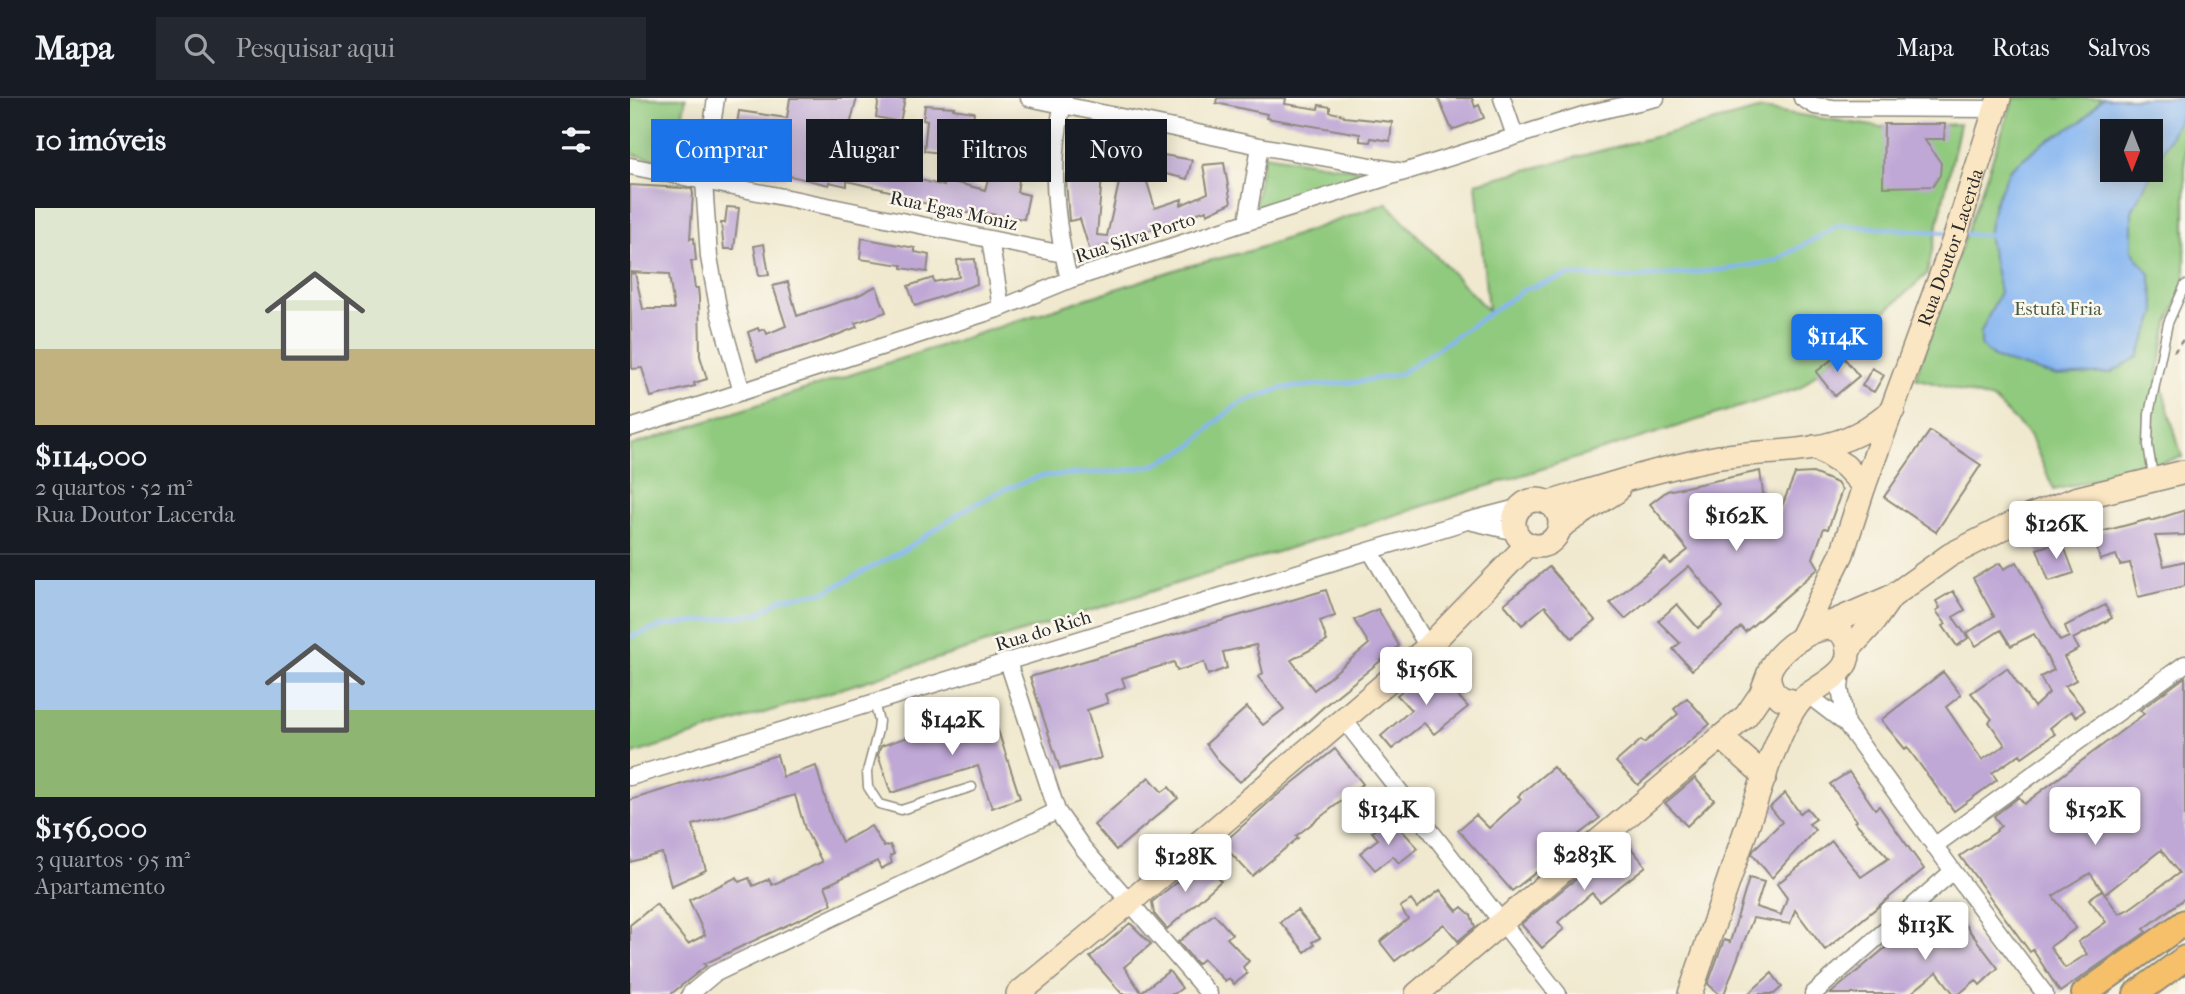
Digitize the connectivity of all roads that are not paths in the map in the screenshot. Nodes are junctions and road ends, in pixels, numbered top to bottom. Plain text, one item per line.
1 (716, 98) edge
2 (1029, 98) edge
3 (1502, 98) edge
4 (1656, 98) edge
5 (1063, 101) edge
6 (1811, 101) edge
7 (1998, 103) edge
8 (713, 119) edge
9 (1515, 136) junction
10 (1260, 146) junction
11 (630, 166) edge
12 (651, 170) edge
13 (1408, 172) junction
14 (704, 182) edge
15 (709, 182) edge
16 (1247, 222) junction
17 (990, 239) junction
18 (1063, 254) junction
19 (1069, 280) junction
20 (2185, 285) edge
21 (1001, 308) junction
22 (742, 392) junction
23 (1893, 410) junction
24 (630, 428) edge
25 (1815, 447) junction
26 (2185, 472) edge
27 (1643, 474) junction
28 (2153, 479) junction
29 (1864, 486) junction
30 (1549, 503) junction
31 (1521, 507) junction
32 (1467, 521) junction
33 (1559, 527) junction
34 (1522, 538) junction
35 (1371, 552) junction
36 (1842, 554) junction
37 (1891, 597) junction
38 (1810, 633) junction
39 (1844, 643) junction
40 (1428, 647) junction
41 (1008, 662) junction
42 (2185, 664) edge
43 (1769, 673) junction
44 (1804, 699) junction
45 (874, 702) junction
46 (1344, 720) junction
47 (1846, 724) junction
48 (1721, 738) junction
49 (630, 776) edge
50 (1765, 776) junction
51 (972, 787) dead end
52 (1057, 811) junction
53 (1934, 846) junction
54 (1953, 871) junction
55 (1130, 902) junction
56 (1503, 921) junction
57 (2185, 922) edge
58 (2185, 958) edge
59 (690, 994) edge
60 (1018, 994) edge
61 (1209, 994) edge
62 (1417, 994) edge
63 (1558, 994) edge
64 (1690, 994) edge
65 (1813, 994) edge
66 (2045, 994) edge
67 (2084, 994) edge
68 (2136, 994) edge

1 - 8 street
2 - 5 street
3 - 9 street
4 - 9 street, Rua Silva Porto
5 - 10 street
5 - 18 street
6 - 7 street
7 - 23 street, Rua Doutor Lacerda
9 - 13 street, Rua Silva Porto
10 - 13 street
10 - 16 street
11 - 12 street, Rua Egas Moniz
13 - 16 street, Rua Silva Porto
14 - 22 street
15 - 17 street, Rua Egas Moniz
16 - 19 street, Rua Silva Porto
17 - 18 street, Rua Egas Moniz
17 - 21 street
18 - 19 street
19 - 21 street, Rua Silva Porto
20 - 28 lane
21 - 22 street, Rua Silva Porto
22 - 24 street, Rua Silva Porto
23 - 25 street
23 - 29 street, Rua Doutor Lacerda
25 - 27 street
25 - 29 street
26 - 28 street
27 - 30 street
27 - 33 street
28 - 37 street
29 - 36 street, Rua Doutor Lacerda
30 - 31 street
30 - 33 street
31 - 32 street, Rua do Rich
31 - 34 street
32 - 34 street
32 - 35 street, Rua do Rich
33 - 34 street
34 - 40 street
35 - 40 street
35 - 41 street, Rua do Rich
36 - 38 street, Rua Doutor Lacerda
36 - 39 street, Rua Doutor Lacerda
37 - 39 street
37 - 39 street
38 - 39 street
38 - 43 street, Rua Doutor Lacerda
39 - 44 street
39 - 47 street
40 - 46 street
41 - 45 street, Rua do Rich
41 - 52 street
42 - 53 street
43 - 44 street
43 - 48 street, Rua Doutor Lacerda
44 - 47 street
44 - 50 street
45 - 49 street, Rua do Rich
45 - 51 lane
46 - 55 street
46 - 56 street
47 - 53 street
48 - 50 street
48 - 56 street, Rua Doutor Lacerda
50 - 64 street
52 - 55 street
52 - 59 street
53 - 54 street
54 - 65 street
54 - 66 street
55 - 60 street
55 - 61 street
56 - 62 street, Rua Doutor Lacerda
56 - 63 street
57 - 67 main road
58 - 68 main road

